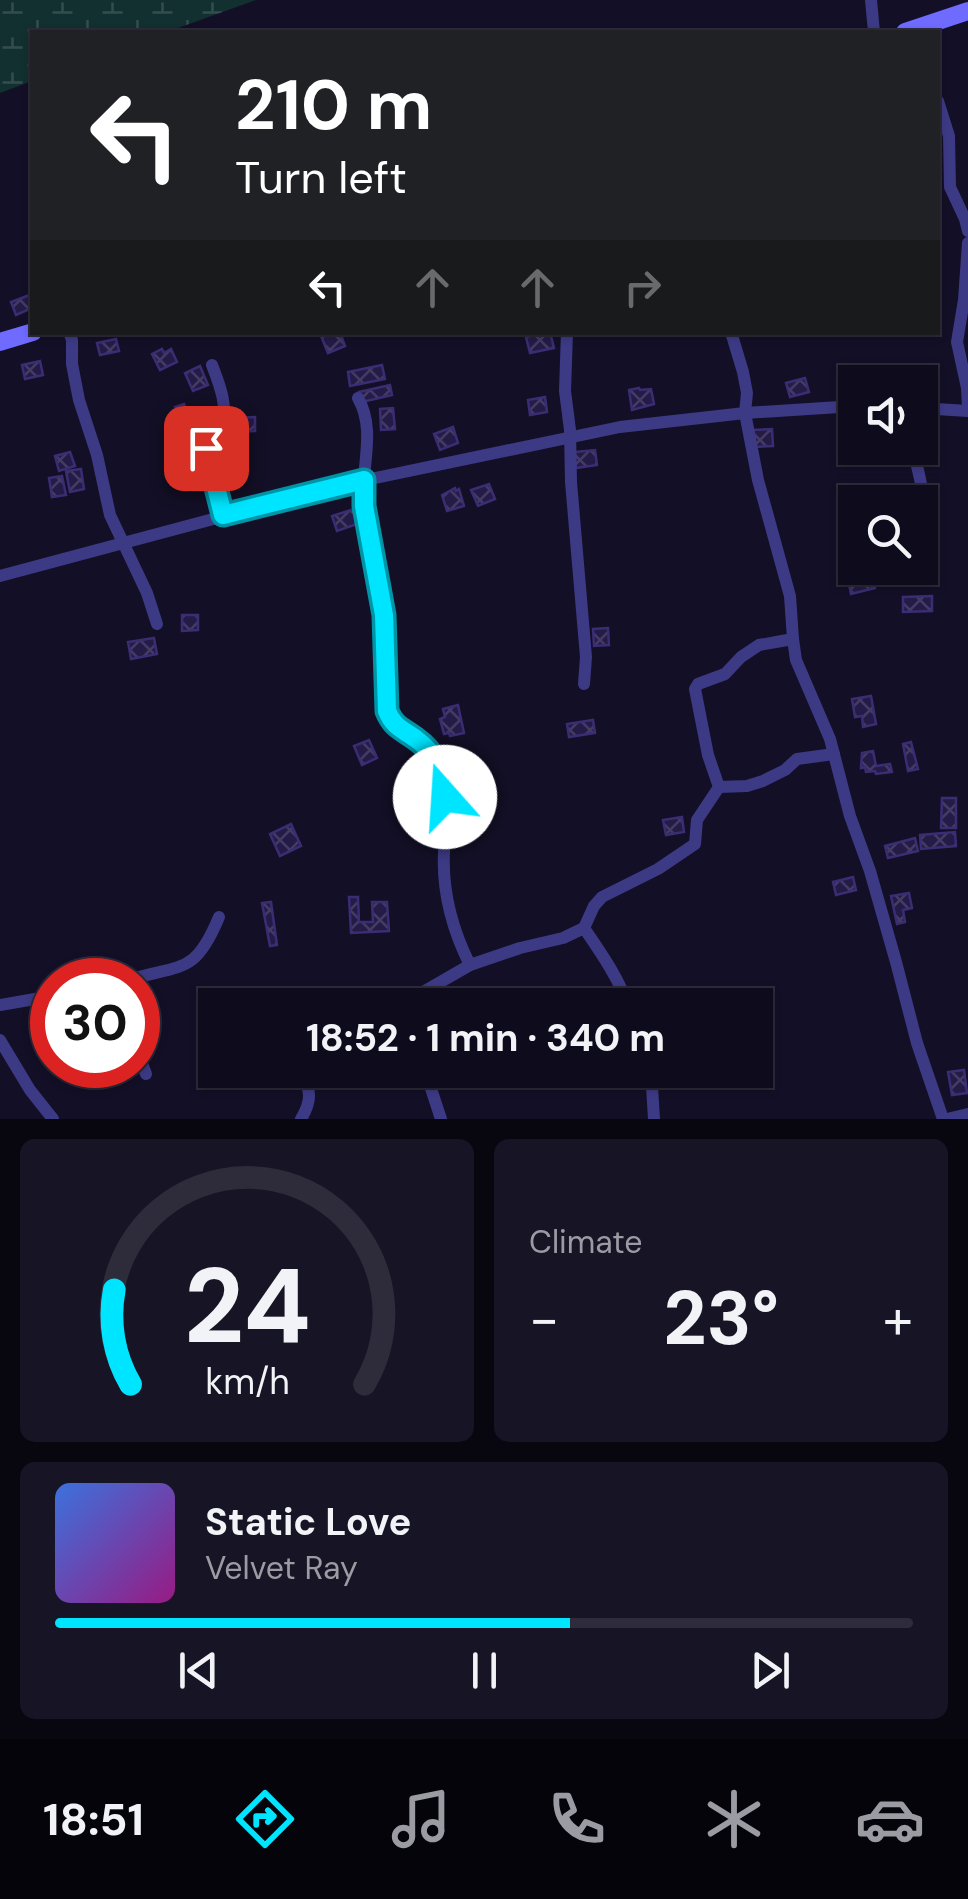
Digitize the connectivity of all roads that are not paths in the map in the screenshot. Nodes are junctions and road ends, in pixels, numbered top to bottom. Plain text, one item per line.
1 (872, 0) edge
2 (968, 11) edge
3 (874, 30) edge
4 (916, 30) edge
5 (940, 107) edge
6 (968, 232) edge
7 (968, 243) edge
8 (30, 333) edge
9 (70, 335) edge
10 (567, 335) edge
11 (732, 335) edge
12 (0, 342) edge
13 (212, 365) dead end
14 (358, 398) dead end
15 (838, 407) edge
16 (938, 408) edge
17 (968, 409) edge
18 (746, 413) junction
19 (570, 438) junction
20 (364, 480) junction
21 (223, 515) junction
22 (123, 544) junction
23 (0, 576) edge
24 (156, 624) dead end
25 (792, 639) junction
26 (584, 684) dead end
27 (834, 754) junction
28 (719, 788) junction
29 (219, 917) dead end
30 (584, 928) junction
31 (470, 965) junction
32 (160, 973) edge
33 (436, 988) edge
34 (622, 988) edge
35 (30, 1000) edge
36 (0, 1006) edge
37 (0, 1040) edge
38 (307, 1088) edge
39 (431, 1088) edge
40 (652, 1088) edge
41 (968, 1114) edge
42 (53, 1119) edge
43 (300, 1119) edge
44 (441, 1119) edge
45 (654, 1119) edge
46 (945, 1119) edge

1 - 3 street
2 - 4 main road
5 - 6 street
7 - 17 street
8 - 12 main road
9 - 22 street
10 - 19 street
11 - 18 street
13 - 21 street
14 - 20 street
15 - 18 street
16 - 17 street
18 - 19 street
18 - 25 street
19 - 20 street
19 - 26 street
20 - 21 street
20 - 31 street
21 - 22 street
22 - 23 street
22 - 24 street
25 - 27 street
25 - 28 street
27 - 28 street
27 - 46 street
28 - 30 street
29 - 32 street
30 - 31 street
30 - 34 street
31 - 33 street
35 - 36 street
37 - 42 street
38 - 43 street
39 - 44 street
40 - 45 street
41 - 46 street

